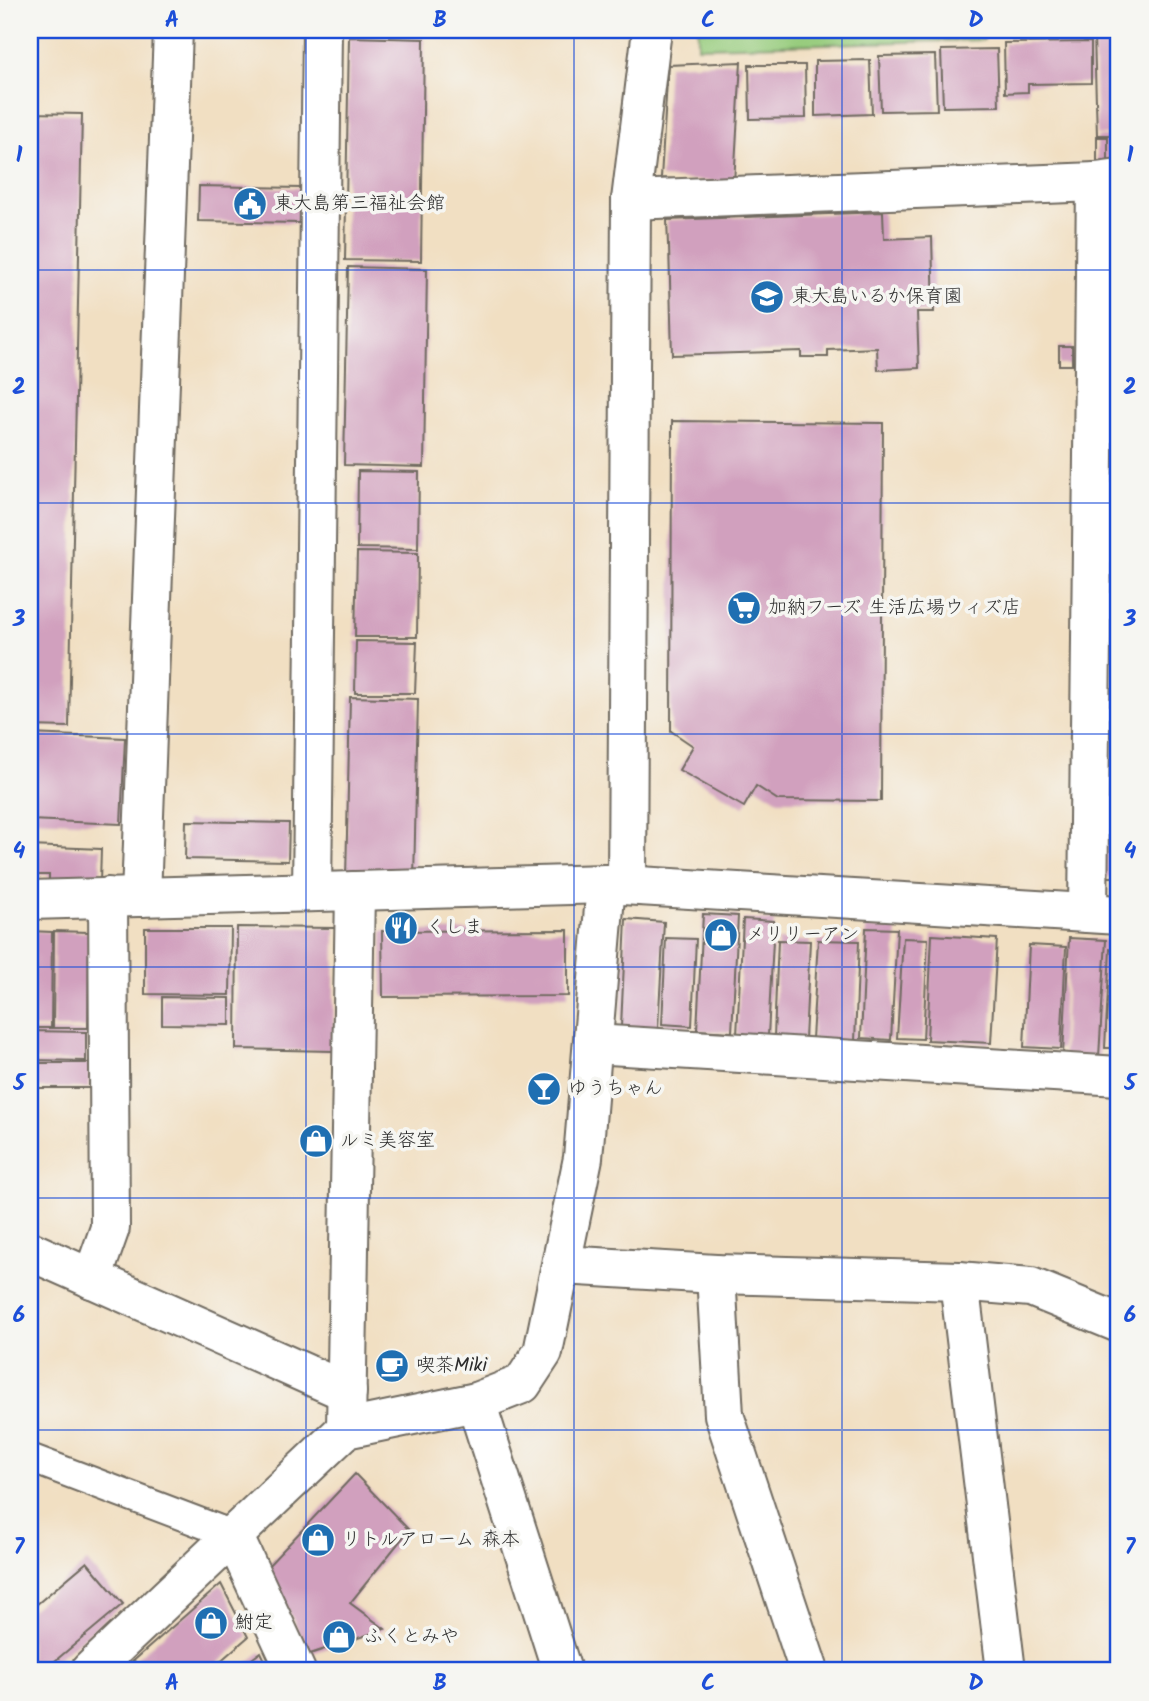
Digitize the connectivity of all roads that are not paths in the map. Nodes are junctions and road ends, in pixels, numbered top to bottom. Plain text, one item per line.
1 (173, 30) edge
2 (322, 30) edge
3 (652, 30) edge
4 (1108, 181) edge
5 (631, 200) junction
6 (616, 885) junction
7 (355, 891) junction
8 (312, 892) junction
9 (125, 897) junction
10 (30, 900) edge
11 (1104, 914) edge
12 (593, 1044) junction
13 (1119, 1076) edge
14 (30, 1251) edge
15 (562, 1265) junction
16 (716, 1274) junction
17 (92, 1279) junction
18 (960, 1281) junction
19 (1119, 1323) edge
20 (476, 1402) junction
21 (347, 1410) junction
22 (30, 1458) edge
23 (233, 1535) junction
24 (90, 1671) edge
25 (296, 1671) edge
26 (562, 1671) edge
27 (809, 1671) edge
28 (1006, 1671) edge

1 - 9 street
2 - 8 street
3 - 5 street
4 - 5 street
4 - 11 street
5 - 6 street
6 - 7 street
6 - 11 street
6 - 12 street
7 - 8 street
7 - 21 street
8 - 9 street
9 - 10 street
9 - 17 street
12 - 13 street
12 - 15 street
14 - 17 street
15 - 16 street
15 - 20 street
16 - 18 street
16 - 27 street
17 - 21 street
18 - 19 street
18 - 28 street
20 - 21 street
20 - 26 street
21 - 23 street
22 - 23 lane
23 - 24 street
23 - 25 street

